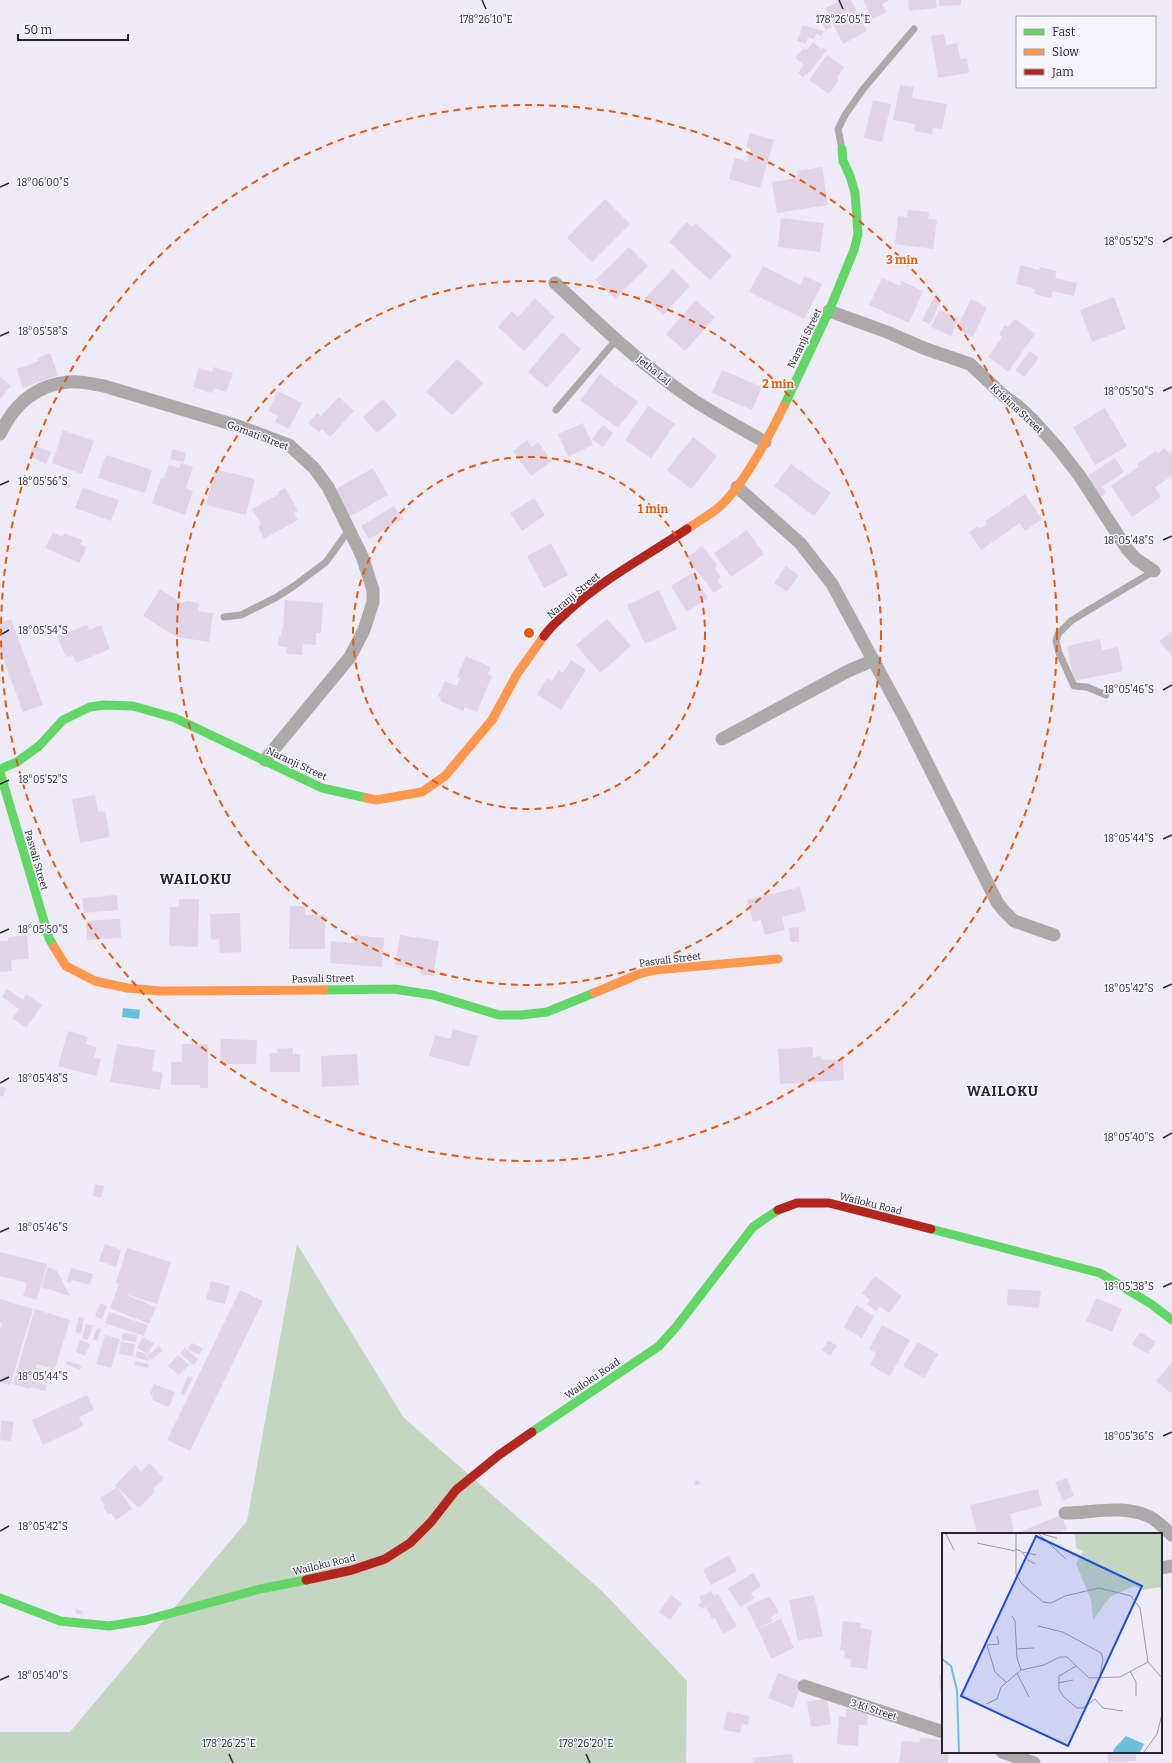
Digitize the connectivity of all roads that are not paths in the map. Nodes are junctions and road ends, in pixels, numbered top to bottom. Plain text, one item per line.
1 (914, 29) dead end
2 (842, 149) joint
3 (555, 283) dead end
4 (829, 311) junction
5 (616, 340) junction
6 (556, 410) dead end
7 (0, 434) edge
8 (765, 442) junction
9 (737, 487) junction
10 (349, 530) junction
11 (1154, 571) joint
12 (224, 617) dead end
13 (874, 660) junction
14 (1106, 695) dead end
15 (722, 739) dead end
16 (265, 760) junction
17 (0, 769) edge
18 (0, 772) edge
19 (1054, 935) dead end
20 (778, 959) dead end
21 (1172, 1320) edge
22 (1065, 1513) dead end
23 (1172, 1535) edge
24 (1172, 1566) edge
25 (1162, 1568) edge
26 (0, 1598) edge
27 (804, 1686) dead end
28 (942, 1732) edge
29 (1005, 1753) edge
30 (1034, 1763) edge

1 - 2 lane, Naranji Street
2 - 4 street, Naranji Street
3 - 5 street, Jetha Lal
4 - 8 street, Naranji Street
4 - 11 street, Krishna Street
5 - 6 lane
5 - 8 street, Jetha Lal
7 - 10 street, Gomati Street
8 - 9 street, Naranji Street
9 - 13 street
9 - 16 street, Naranji Street
10 - 12 lane
10 - 16 street, Gomati Street
11 - 14 lane
13 - 15 street
13 - 19 street
16 - 17 street, Naranji Street
18 - 20 street, Pasvali Street
21 - 26 street, Wailoku Road
22 - 23 street
24 - 25 street
27 - 28 street, 3 Ki Street
29 - 30 street

